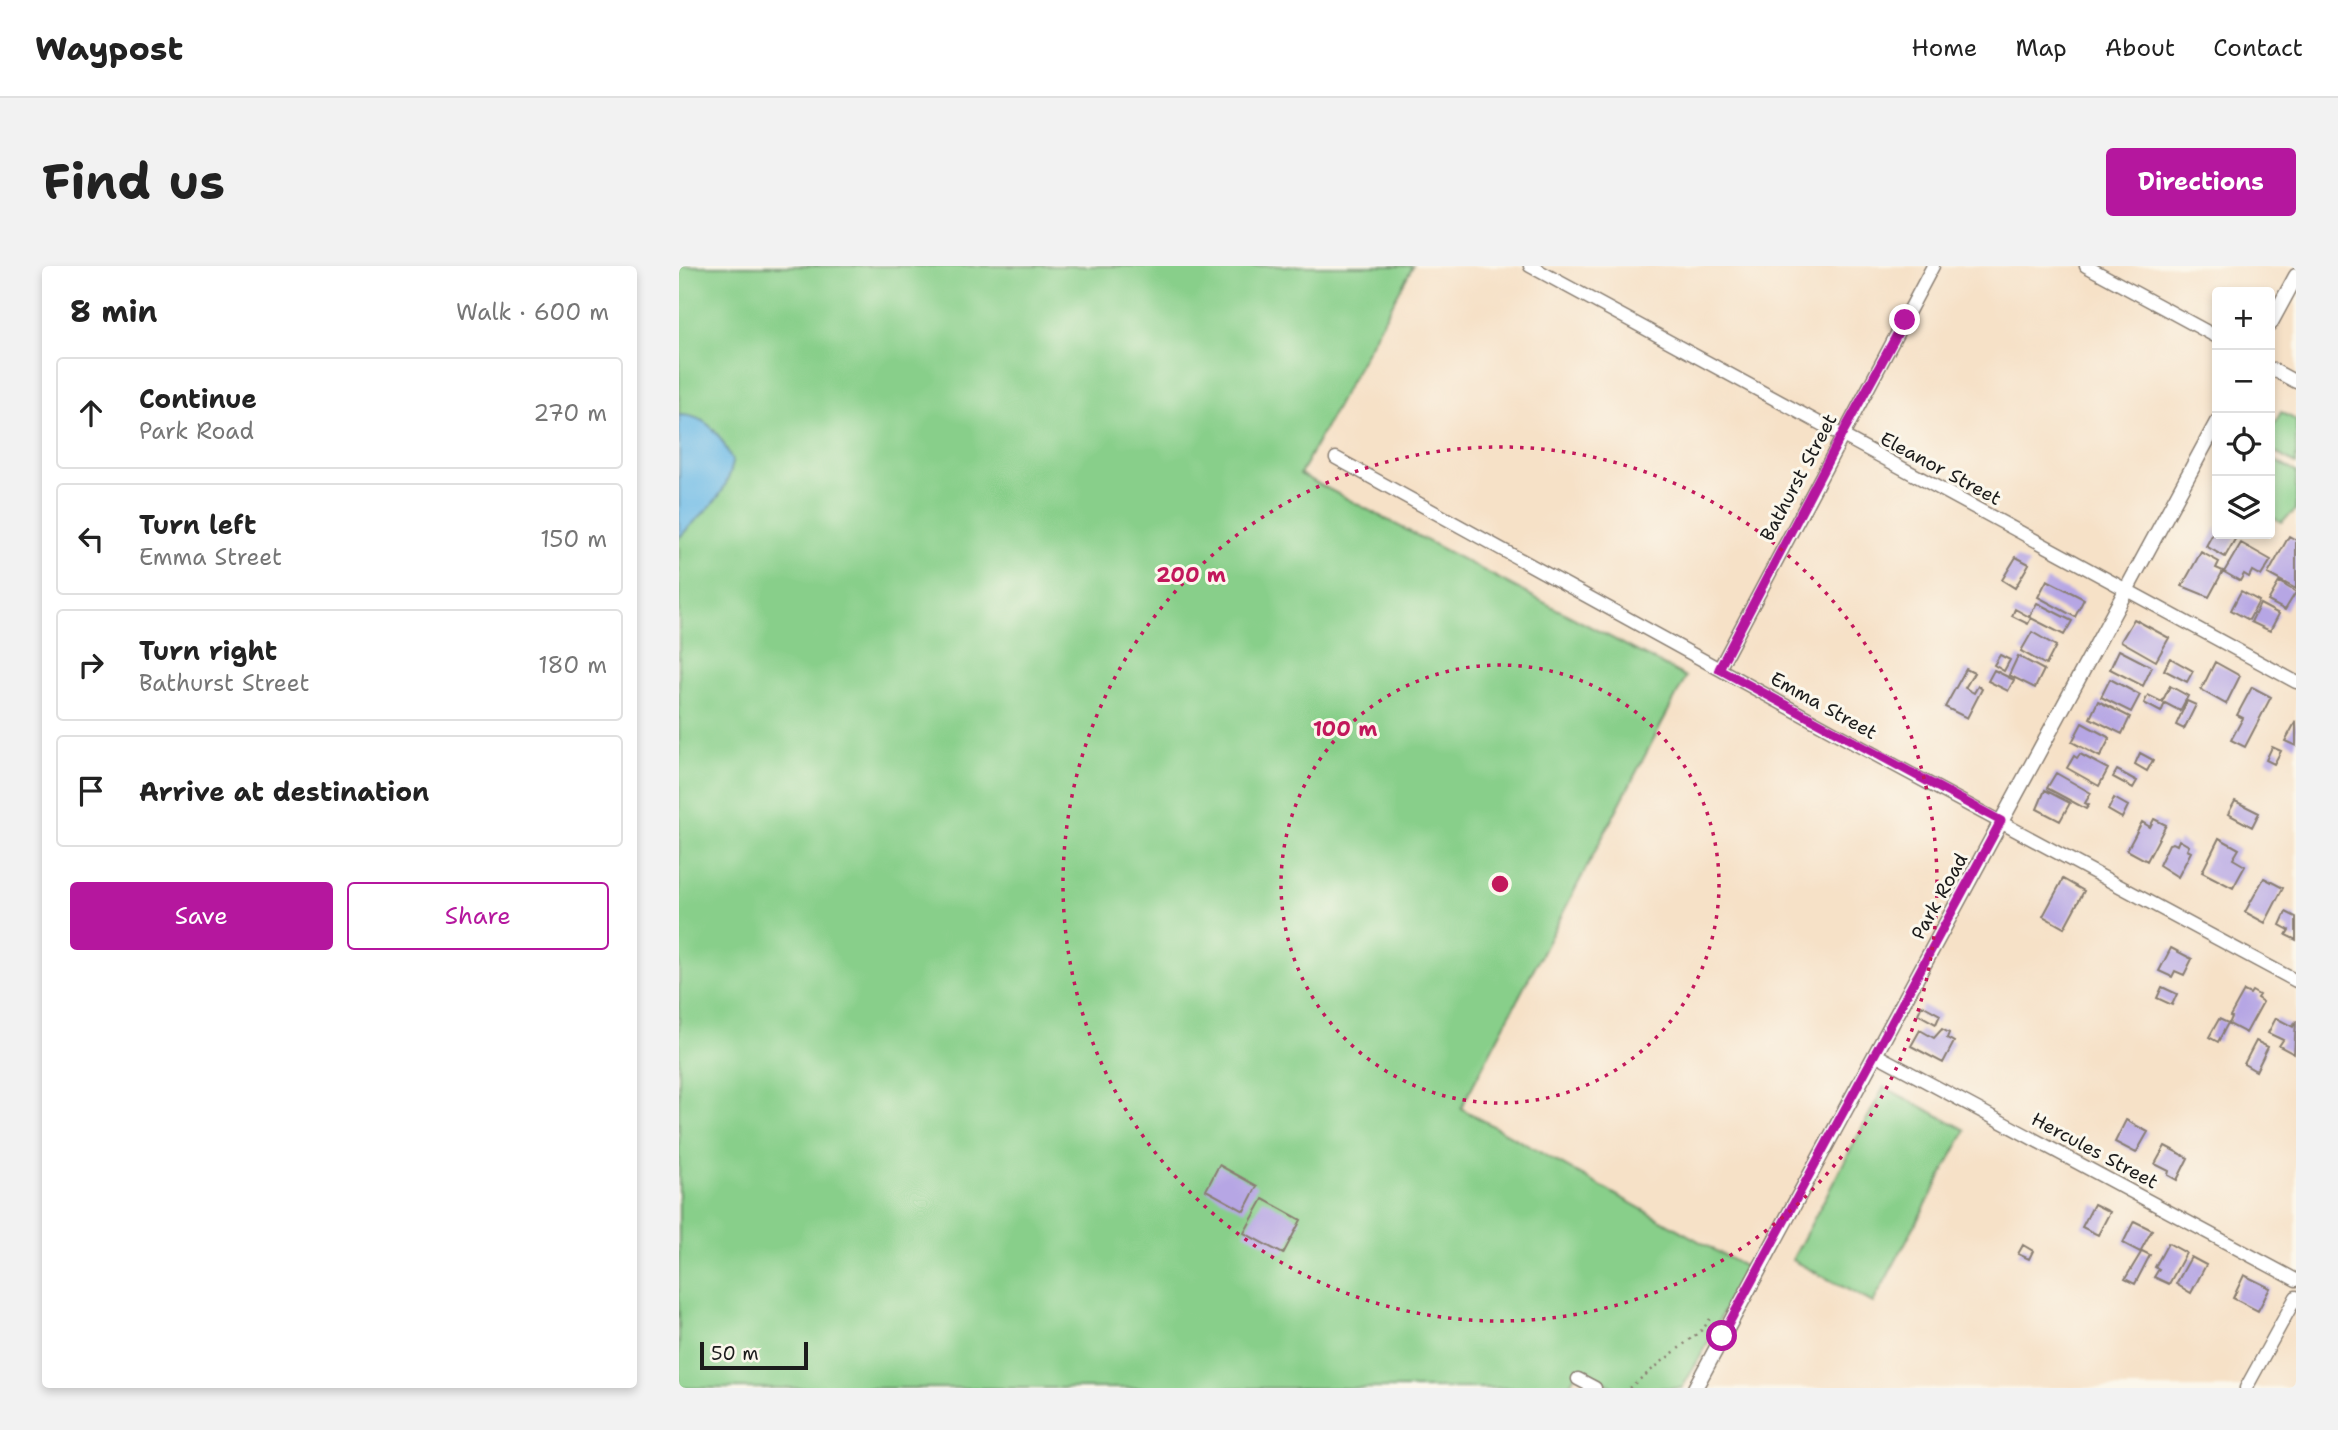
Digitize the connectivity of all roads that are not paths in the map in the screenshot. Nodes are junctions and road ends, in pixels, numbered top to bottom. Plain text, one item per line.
1 (1530, 266) edge
2 (1933, 266) edge
3 (2086, 266) edge
4 (2296, 276) edge
5 (2275, 315) edge
6 (2212, 334) edge
7 (2275, 371) edge
8 (2296, 382) edge
9 (2212, 431) edge
10 (1841, 436) junction
11 (1336, 458) dead end
12 (2127, 590) junction
13 (1719, 669) junction
14 (2296, 682) edge
15 (2001, 821) junction
16 (2296, 981) edge
17 (1875, 1054) junction
18 (2296, 1280) edge
19 (2296, 1297) edge
20 (1578, 1379) dead end
21 (1595, 1388) edge
22 (1695, 1388) edge
23 (2246, 1388) edge

1 - 10 street, Eleanor Street
2 - 10 street, Bathurst Street
3 - 6 street
4 - 5 street
7 - 8 street
9 - 12 street, Park Road
10 - 12 street, Eleanor Street
10 - 13 street, Bathurst Street
11 - 13 street, Emma Street
12 - 14 street, Eleanor Street
12 - 15 street, Park Road
13 - 15 street, Emma Street
15 - 16 street, Emma Street
15 - 17 street, Park Road
17 - 18 street, Hercules Street
17 - 22 street, Park Road
19 - 23 street
20 - 21 street

